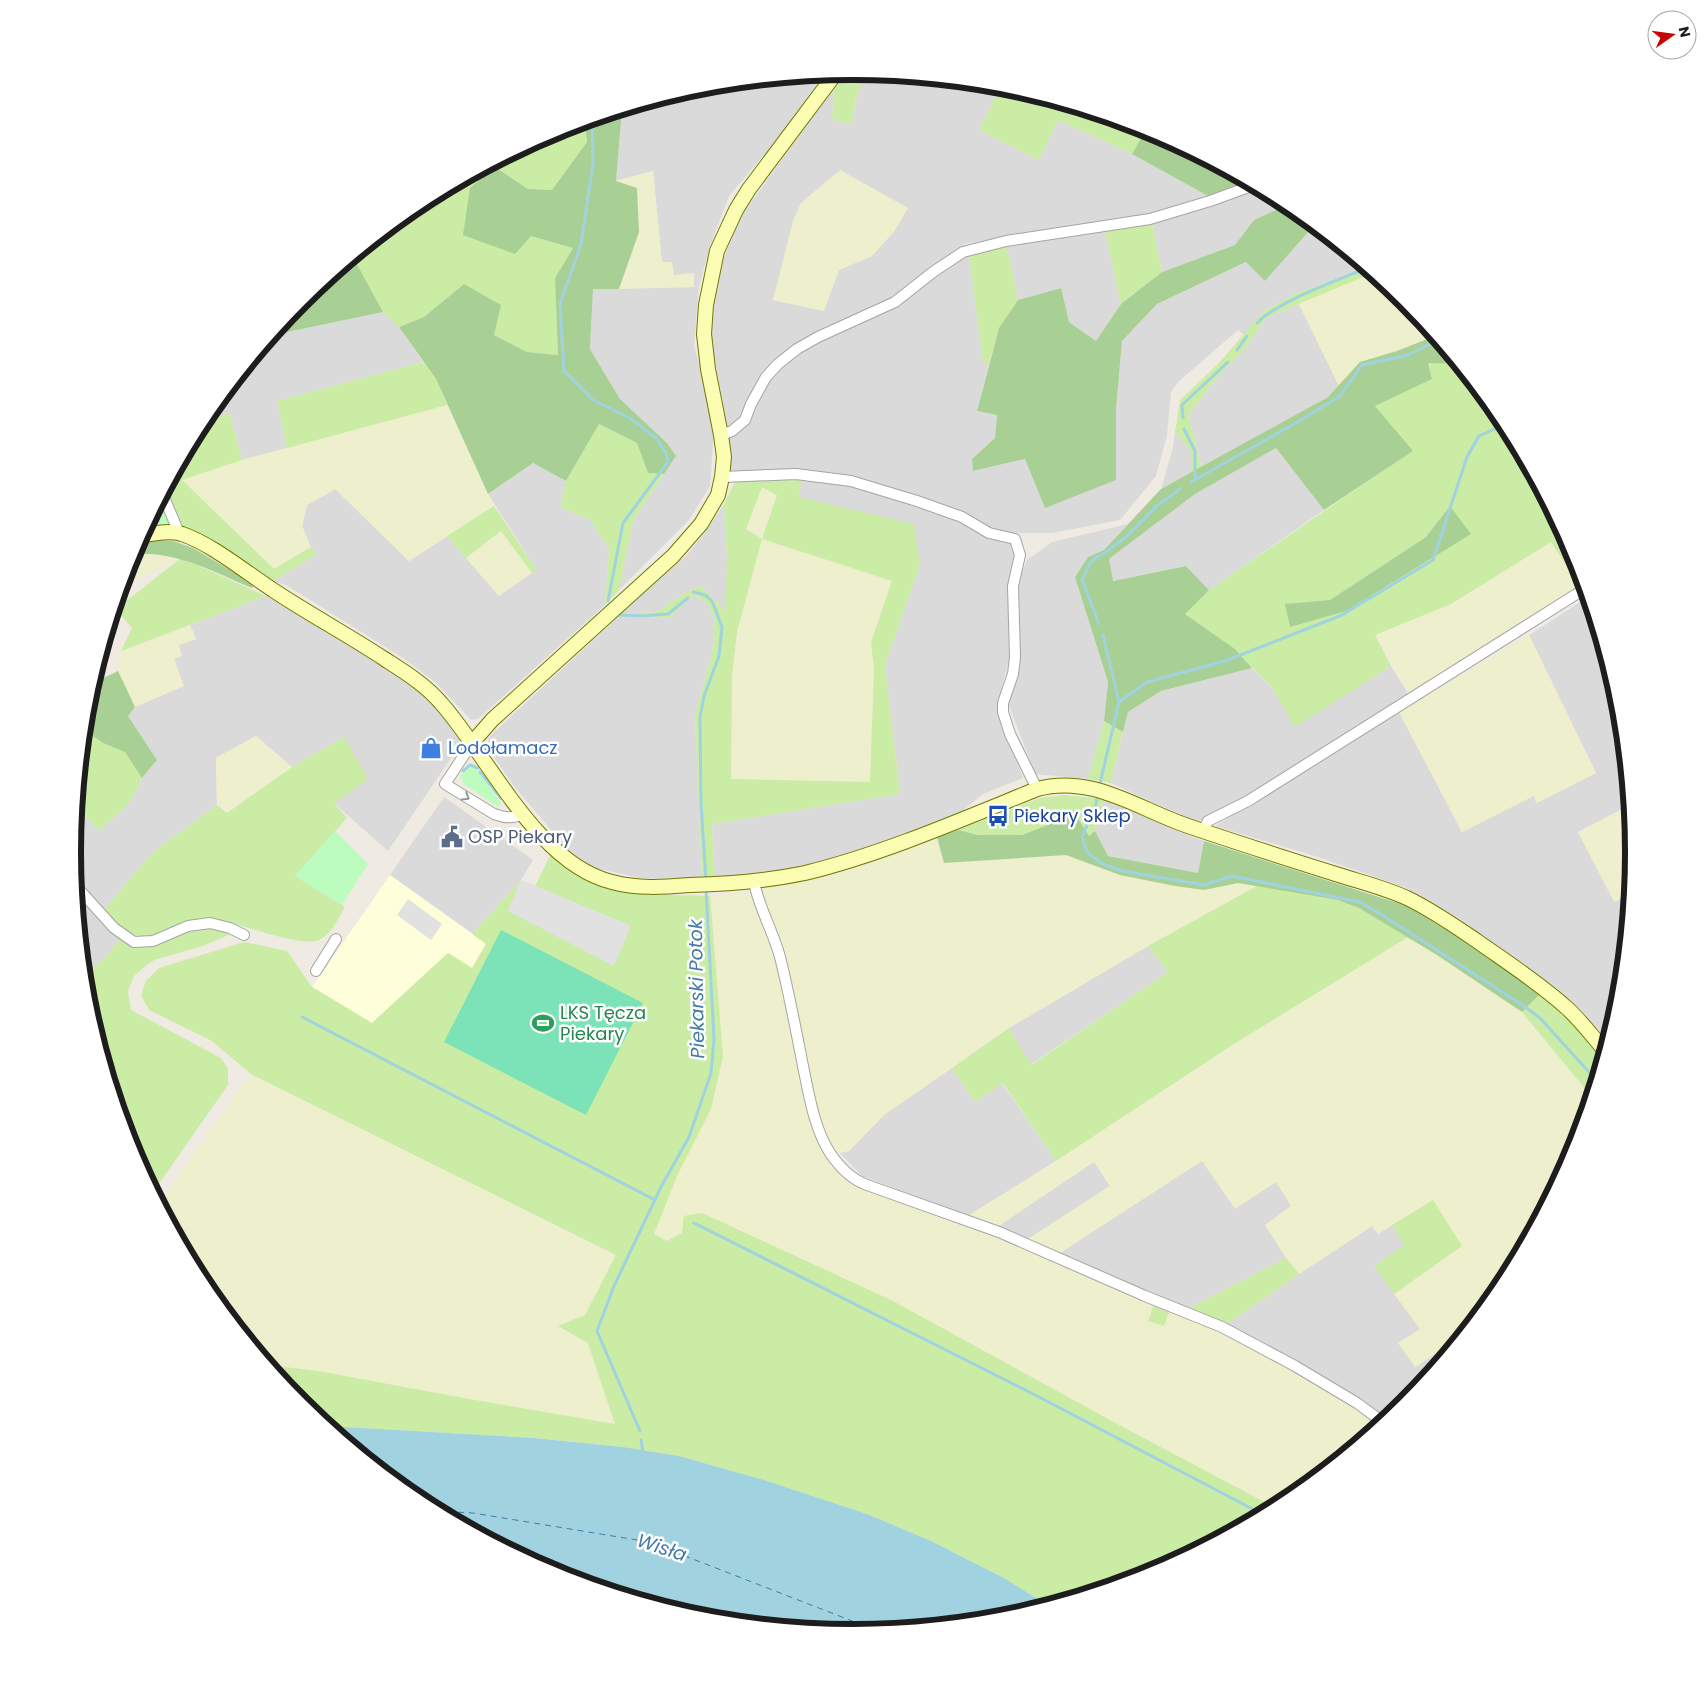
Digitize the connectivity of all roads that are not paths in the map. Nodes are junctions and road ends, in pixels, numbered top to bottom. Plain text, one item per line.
1 (830, 81) edge
2 (1247, 187) edge
3 (721, 435) junction
4 (722, 477) junction
5 (166, 502) edge
6 (151, 533) edge
7 (179, 533) junction
8 (1580, 592) edge
9 (472, 743) junction
10 (1037, 789) junction
11 (524, 813) junction
12 (1203, 831) junction
13 (754, 882) junction
14 (83, 893) edge
15 (244, 935) dead end
16 (336, 939) dead end
17 (316, 971) dead end
18 (1601, 1046) edge
19 (1378, 1419) edge

1 - 3 street
2 - 3 street
3 - 4 street
4 - 9 street
4 - 10 street
5 - 7 street
6 - 7 street
7 - 9 street
8 - 12 street
9 - 11 street
9 -> 11 street
10 - 12 street
10 - 13 street
11 - 13 street
12 - 18 street
13 - 19 street
14 - 15 street
16 - 17 street

